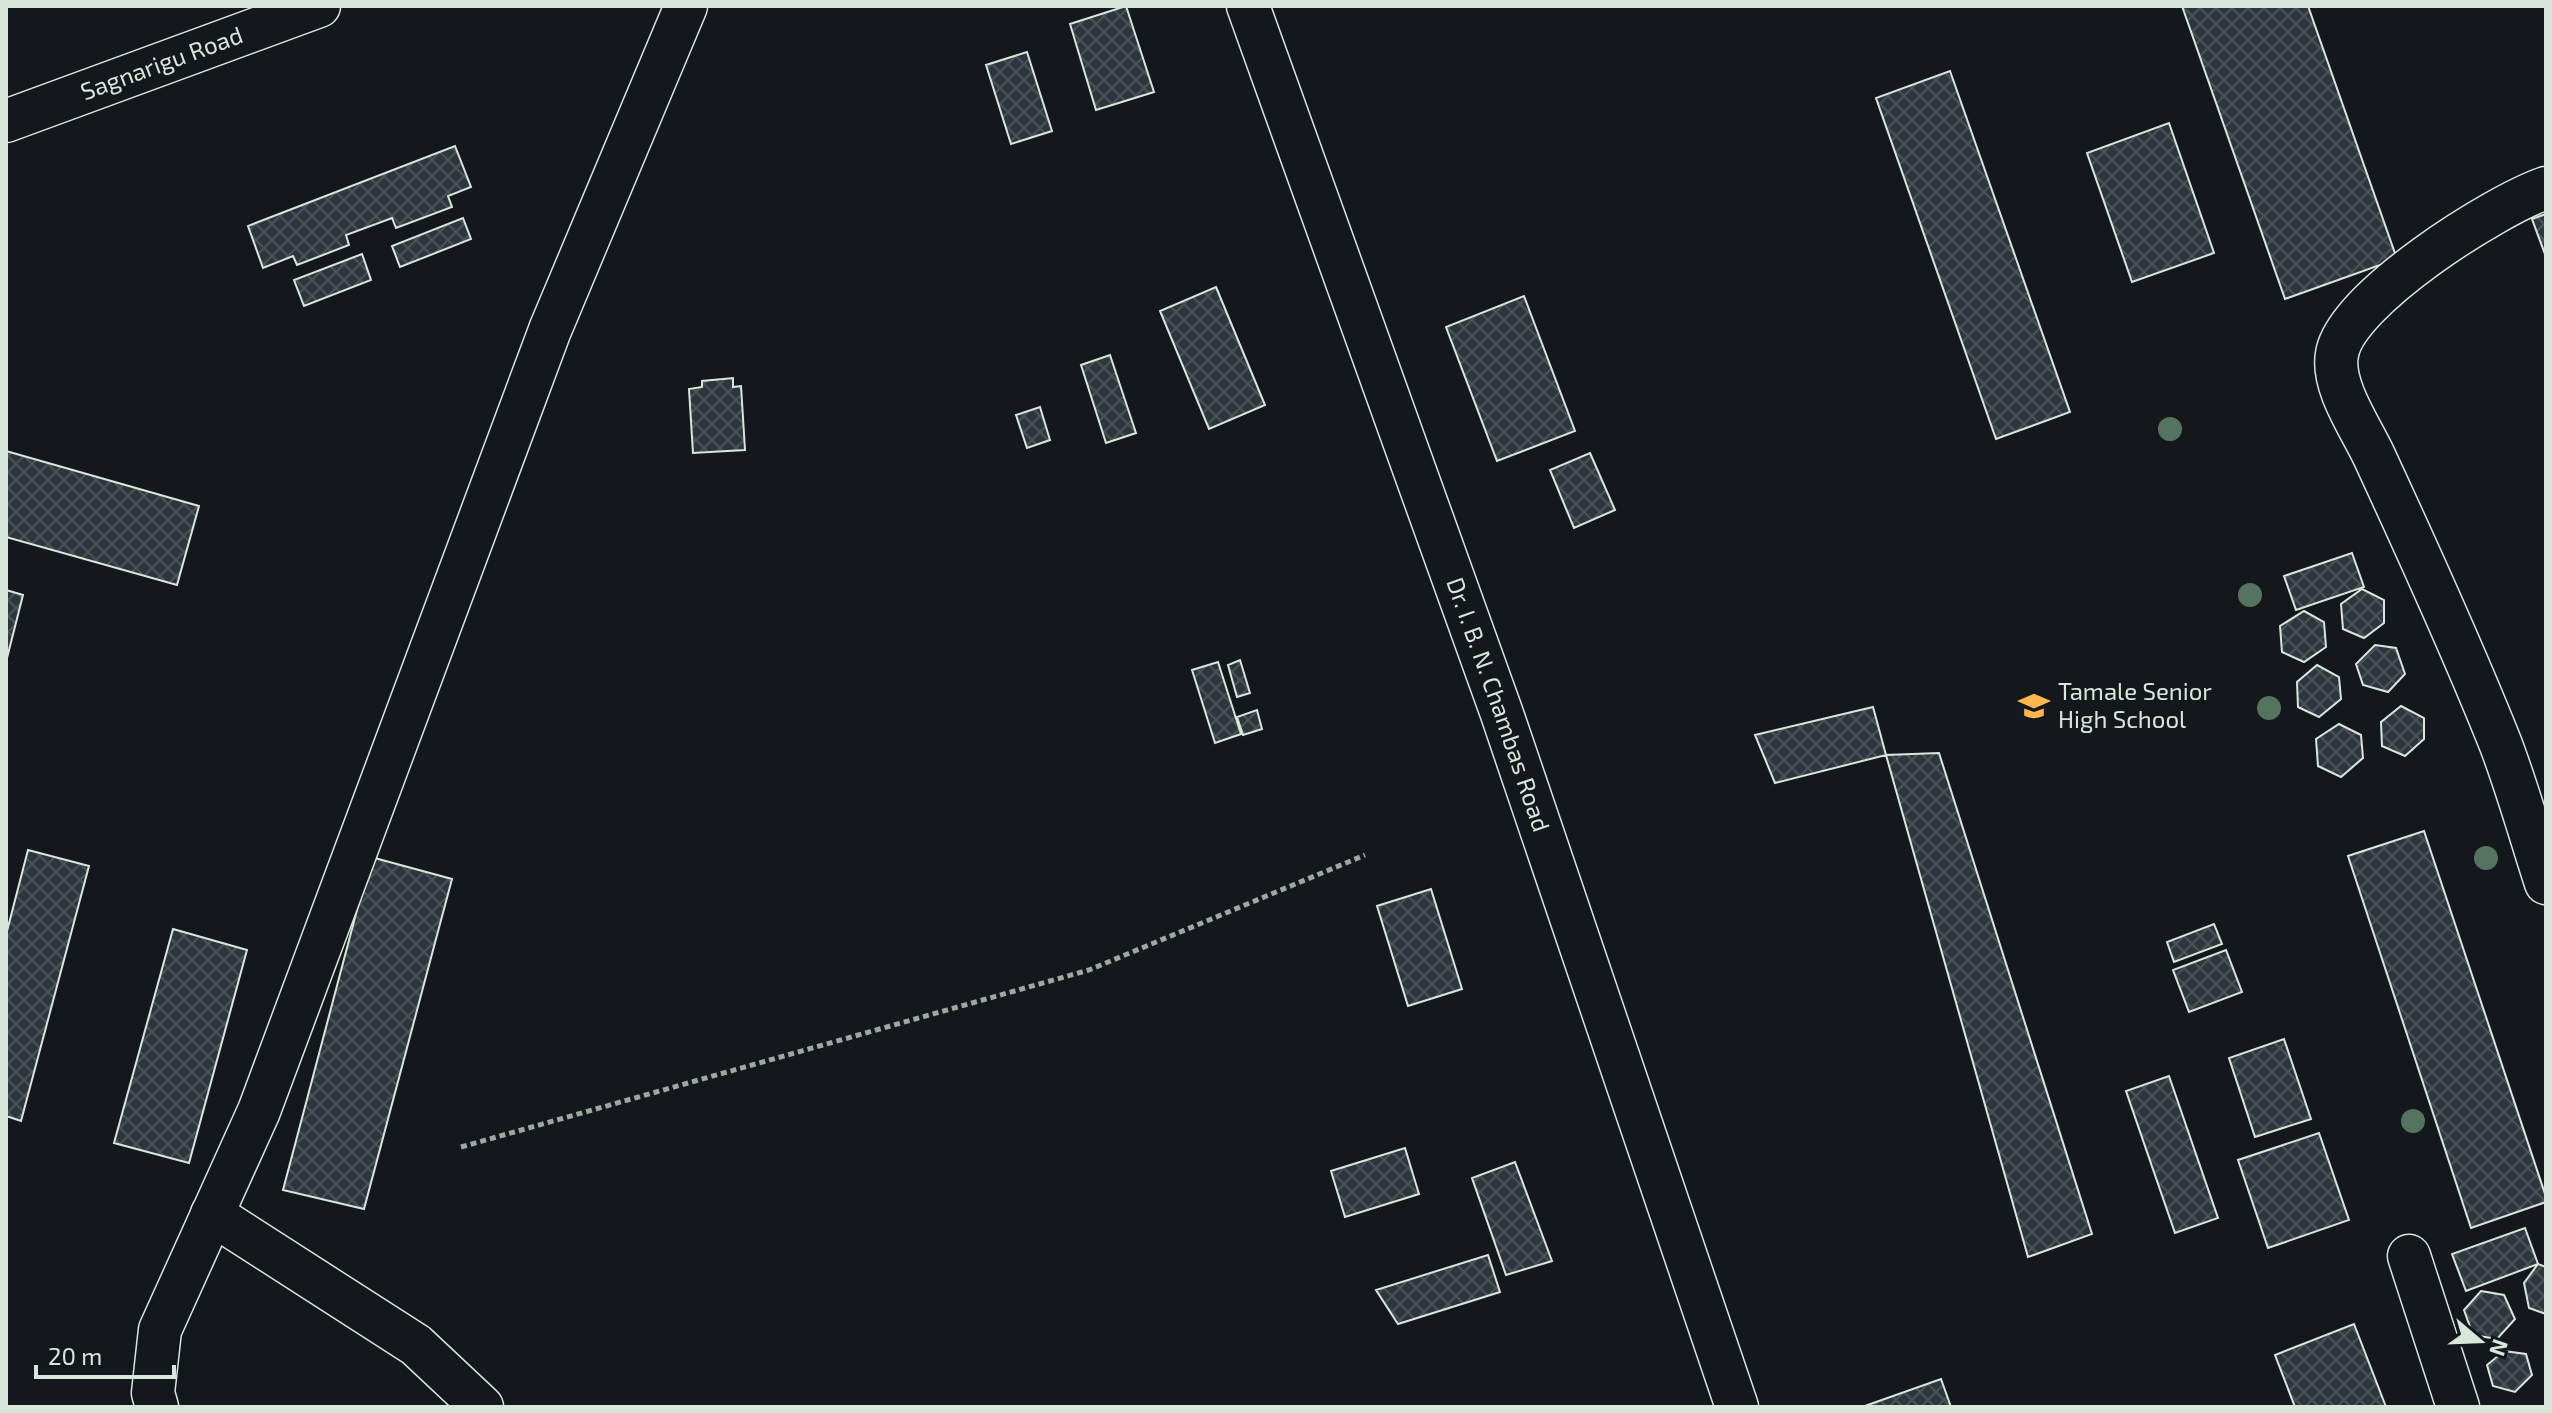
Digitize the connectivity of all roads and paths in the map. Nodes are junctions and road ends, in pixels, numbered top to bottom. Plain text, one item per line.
1 (319, 6) edge
2 (686, 6) edge
3 (1248, 6) edge
4 (249, 20) edge
5 (6, 121) edge
6 (2546, 188) edge
7 (1365, 855) dead end
8 (2546, 883) edge
9 (461, 1147) dead end
10 (212, 1214) junction
11 (2409, 1256) dead end
12 (148, 1402) edge
13 (482, 1407) edge
14 (1737, 1407) edge
15 (2458, 1407) edge

1 - 4 street, Sagnarigu Road
2 - 10 street
3 - 14 street, Dr. I. B. N. Chambas Road
4 - 5 street, Sagnarigu Road
6 - 8 street
7 - 9 path
10 - 12 street
10 - 13 street
11 - 15 street

